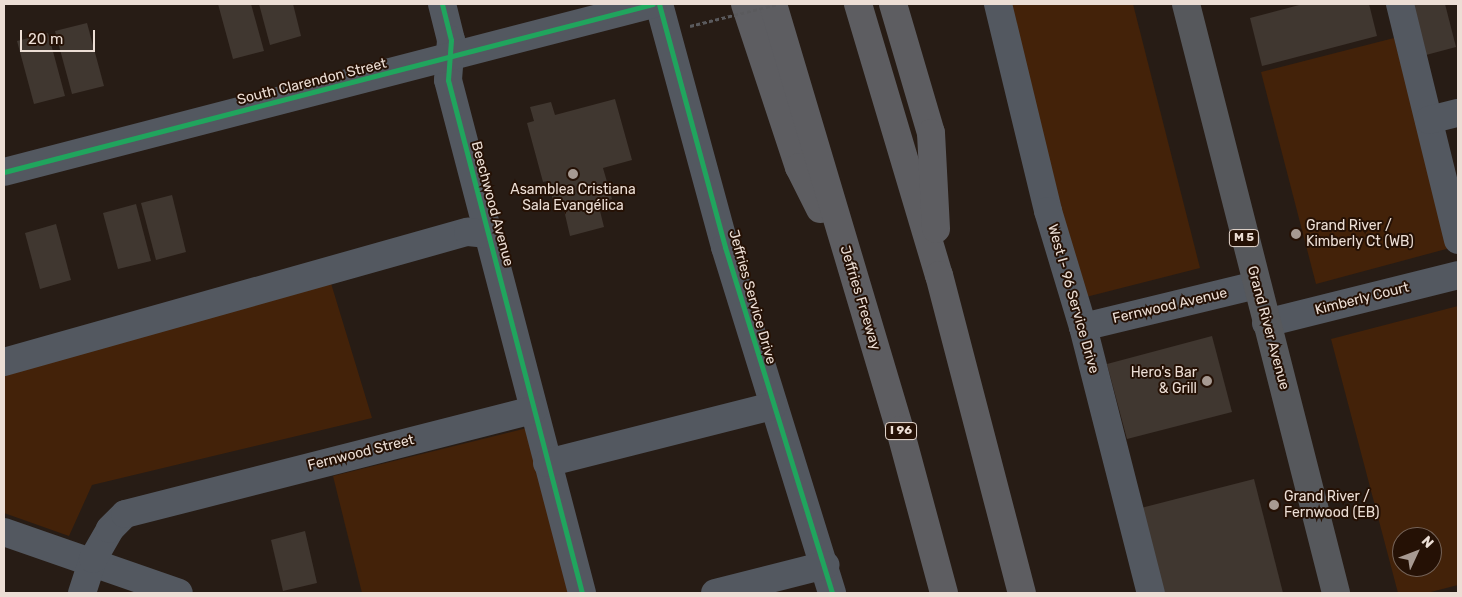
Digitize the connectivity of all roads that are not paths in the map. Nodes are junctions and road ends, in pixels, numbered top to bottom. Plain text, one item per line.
1 (442, 4) edge
2 (653, 4) edge
3 (659, 4) edge
4 (746, 4) edge
5 (773, 4) edge
6 (858, 4) edge
7 (893, 4) edge
8 (998, 4) edge
9 (1400, 4) edge
10 (1192, 5) edge
11 (449, 58) junction
12 (1458, 113) edge
13 (1429, 120) junction
14 (4, 172) edge
15 (488, 234) junction
16 (1458, 240) edge
17 (851, 271) junction
18 (1458, 275) edge
19 (938, 276) junction
20 (1256, 285) junction
21 (1266, 323) junction
22 (1083, 327) junction
23 (4, 362) edge
24 (773, 406) junction
25 (534, 410) junction
26 (548, 463) junction
27 (4, 532) edge
28 (92, 562) junction
29 (826, 566) junction
30 (82, 593) edge
31 (179, 593) edge
32 (582, 593) edge
33 (715, 593) edge
34 (832, 593) edge
35 (944, 593) edge
36 (1022, 593) edge
37 (1151, 593) edge
38 (1336, 593) edge

1 - 11 street, Beechwood Avenue
2 - 11 street, South Clarendon Street
3 - 24 street, Jeffries Service Drive
4 - 17 highway
5 - 17 highway, Jeffries Freeway / I 96
6 - 19 highway
7 - 19 highway
8 - 22 street, West I- 96 Service Drive
9 - 13 street
10 - 20 main road, Grand River Avenue / M 5
11 - 14 street, South Clarendon Street
11 - 15 street, Beechwood Avenue
12 - 13 street
13 - 16 street
15 - 23 street
15 - 25 street, Beechwood Avenue
17 - 35 highway, Jeffries Freeway / I 96
18 - 21 street, Kimberly Court
19 - 36 highway
20 - 21 main road, Grand River Avenue / M 5
20 - 22 street, Fernwood Avenue
21 - 38 main road, Grand River Avenue / M 5
22 - 37 street, West I- 96 Service Drive
24 - 26 street
24 - 29 street, Jeffries Service Drive
25 - 26 street, Beechwood Avenue
25 - 28 street, Fernwood Street
26 - 32 street
27 - 28 street
28 - 30 street, Fernwood Street
28 - 31 street
29 - 33 street
29 - 34 street, Jeffries Service Drive

